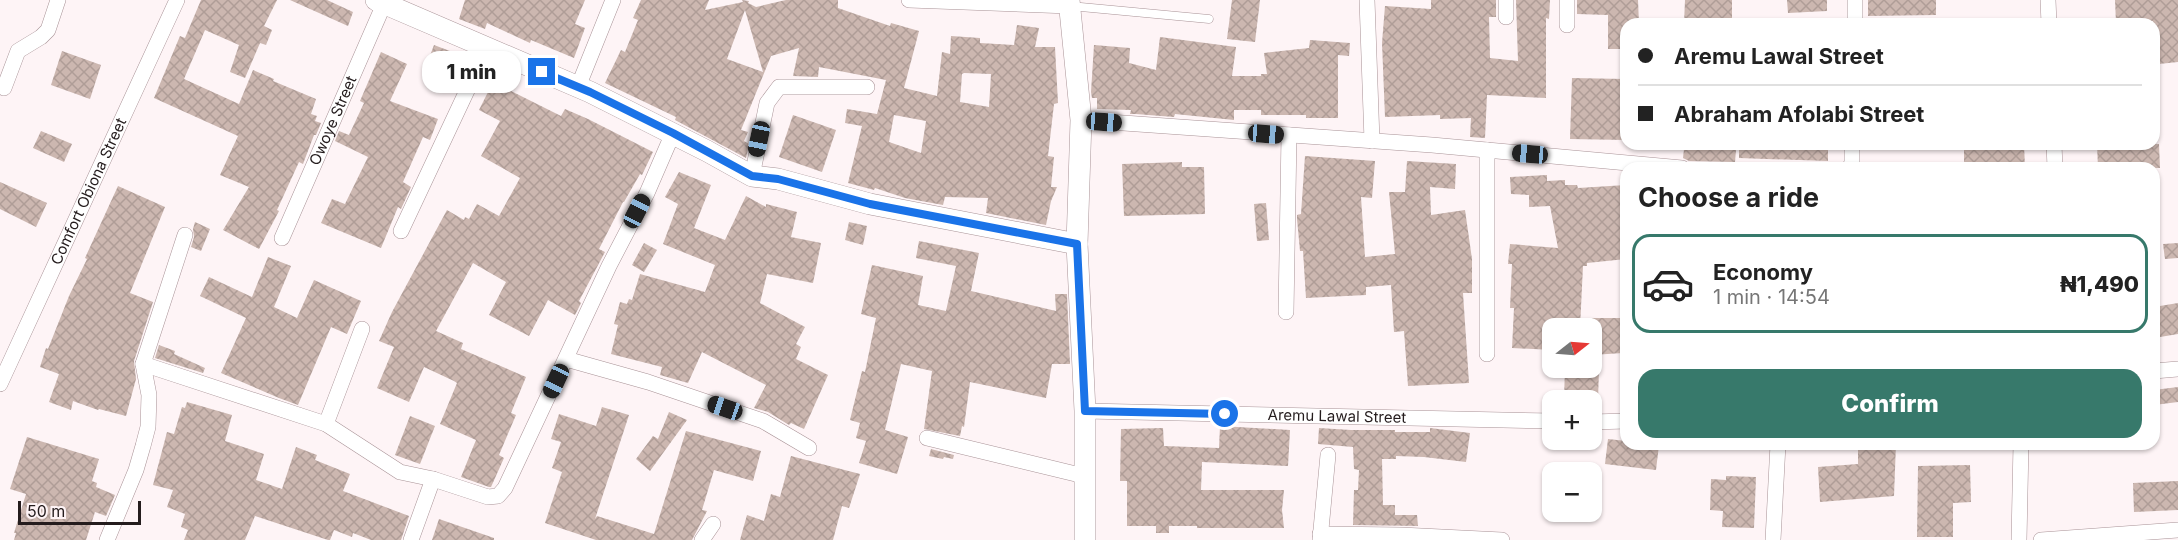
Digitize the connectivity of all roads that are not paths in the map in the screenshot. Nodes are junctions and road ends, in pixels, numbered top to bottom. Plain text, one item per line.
1 (58, 0) edge
2 (177, 0) edge
3 (613, 0) edge
4 (909, 0) edge
5 (1367, 0) edge
6 (1506, 0) edge
7 (1567, 0) edge
8 (1855, 0) edge
9 (2048, 0) edge
10 (380, 2) edge
11 (1069, 3) edge
12 (1506, 17) dead end
13 (1855, 18) edge
14 (2049, 18) edge
15 (1209, 20) dead end
16 (1567, 25) dead end
17 (488, 48) junction
18 (578, 87) junction
19 (867, 87) dead end
20 (4, 88) dead end
21 (1082, 120) junction
22 (673, 133) junction
23 (1289, 135) junction
24 (1372, 141) junction
25 (1487, 150) junction
26 (1620, 162) edge
27 (752, 176) junction
28 (401, 231) dead end
29 (185, 236) dead end
30 (282, 238) dead end
31 (1077, 244) junction
32 (1286, 312) dead end
33 (362, 328) dead end
34 (1487, 354) dead end
35 (566, 359) junction
36 (143, 364) junction
37 (2178, 369) edge
38 (2160, 370) edge
39 (0, 384) edge
40 (1085, 411) junction
41 (1542, 421) edge
42 (1620, 421) edge
43 (1602, 422) edge
44 (326, 424) junction
45 (927, 438) dead end
46 (809, 448) dead end
47 (1778, 450) edge
48 (2021, 450) edge
49 (1328, 455) dead end
50 (1084, 476) junction
51 (433, 479) junction
52 (713, 524) dead end
53 (2178, 530) edge
54 (1320, 537) edge
55 (107, 540) edge
56 (411, 540) edge
57 (702, 540) edge
58 (1085, 540) edge
59 (1502, 540) edge
60 (1773, 540) edge
61 (2019, 540) edge
62 (2041, 540) edge

1 - 20 street
2 - 39 street, Comfort Obiona Street
3 - 18 street
4 - 11 street
5 - 24 street
6 - 12 street
7 - 16 street
8 - 13 street
9 - 14 street
10 - 17 street
10 - 30 street, Owoye Street
11 - 15 lane
11 - 21 street
17 - 18 street
17 - 28 street
18 - 22 street
19 - 27 street
21 - 23 street
21 - 31 street
22 - 27 street
22 - 35 street
23 - 24 street
23 - 32 street
24 - 25 street
25 - 26 street
25 - 34 street
27 - 31 street
29 - 36 street
31 - 40 street
33 - 44 street
35 - 46 street
35 - 51 street
36 - 44 street
36 - 55 street
37 - 38 street
40 - 41 street, Aremu Lawal Street
40 - 50 street
42 - 43 street
44 - 51 street
45 - 50 street
47 - 60 street
48 - 61 street
49 - 54 street
50 - 58 street
51 - 56 street
52 - 57 street
53 - 62 street
54 - 59 street

